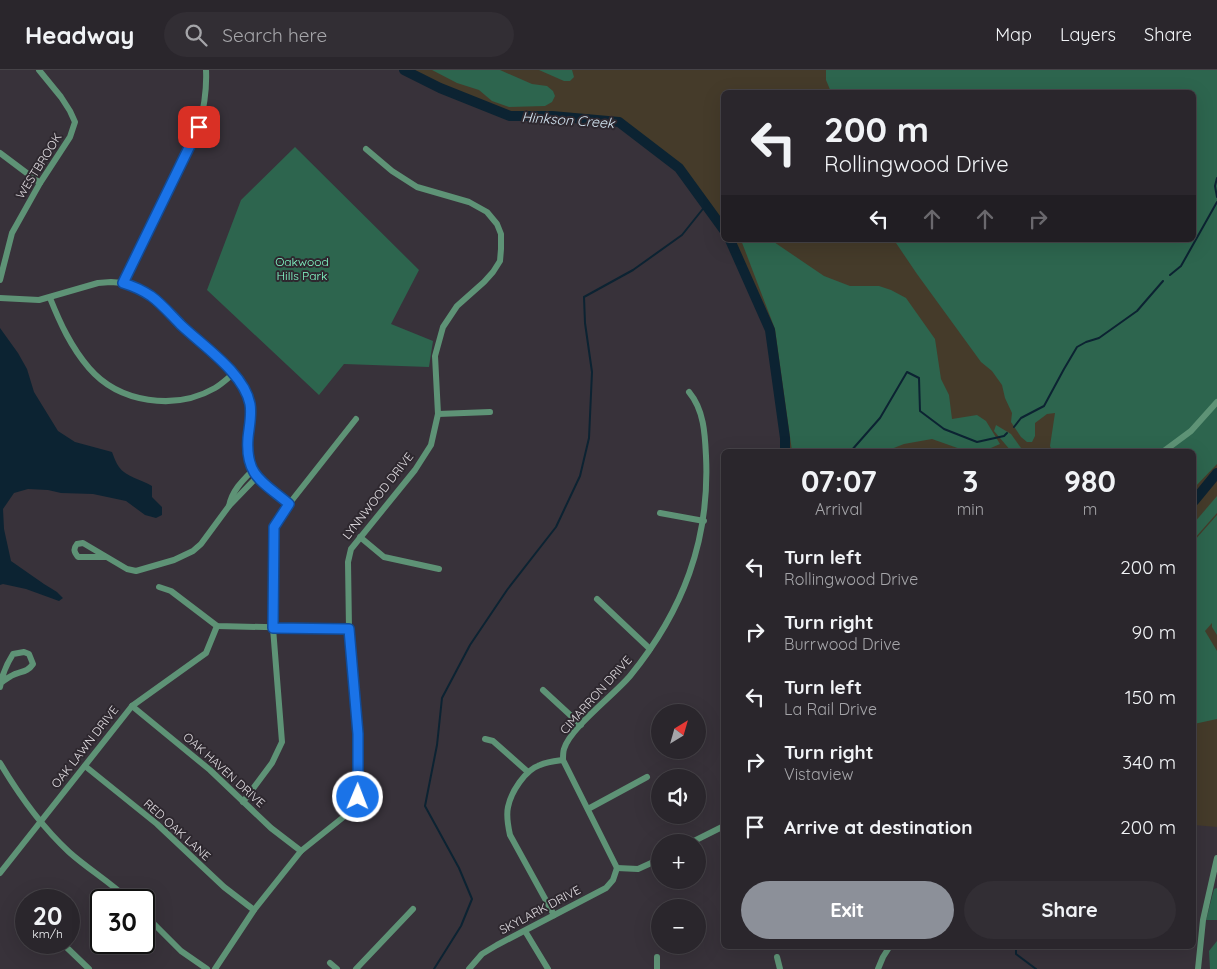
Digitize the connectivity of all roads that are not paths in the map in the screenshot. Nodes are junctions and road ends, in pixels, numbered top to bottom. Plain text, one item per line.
1 (39, 70) edge
2 (206, 70) edge
3 (366, 149) dead end
4 (0, 153) edge
5 (40, 183) junction
6 (0, 280) edge
7 (123, 283) junction
8 (0, 298) edge
9 (50, 298) junction
10 (233, 374) junction
11 (689, 392) dead end
12 (1217, 402) edge
13 (490, 412) dead end
14 (438, 414) junction
15 (356, 419) dead end
16 (1167, 449) edge
17 (252, 471) junction
18 (257, 478) junction
19 (289, 504) junction
20 (229, 506) junction
21 (660, 512) dead end
22 (704, 521) junction
23 (360, 537) junction
24 (106, 557) dead end
25 (439, 569) dead end
26 (159, 587) dead end
27 (596, 599) dead end
28 (217, 626) junction
29 (273, 628) junction
30 (349, 629) junction
31 (650, 650) junction
32 (0, 685) edge
33 (544, 690) dead end
34 (132, 706) junction
35 (581, 726) junction
36 (485, 739) dead end
37 (563, 760) junction
38 (0, 763) edge
39 (85, 766) junction
40 (528, 772) junction
41 (646, 777) dead end
42 (243, 802) junction
43 (588, 809) junction
44 (42, 821) junction
45 (721, 828) edge
46 (706, 835) edge
47 (301, 851) junction
48 (1217, 858) edge
49 (651, 863) edge
50 (617, 868) junction
51 (0, 873) edge
52 (115, 889) edge
53 (413, 909) dead end
54 (254, 910) junction
55 (554, 916) junction
56 (155, 925) edge
57 (526, 931) junction
58 (888, 949) edge
59 (73, 954) edge
60 (657, 957) dead end
61 (776, 957) dead end
62 (330, 963) dead end
63 (89, 969) edge
64 (207, 969) edge
65 (215, 969) edge
66 (337, 969) edge
67 (356, 969) edge
68 (469, 969) edge
69 (548, 969) edge
70 (657, 969) edge
71 (780, 969) edge
72 (878, 969) edge
73 (1198, 969) edge

1 - 5 street, WESTBROOK
2 - 7 street
3 - 14 street, LYNNWOOD DRIVE
4 - 5 street
5 - 6 street, WESTBROOK
7 - 9 street
7 - 10 street
8 - 9 street
9 - 10 street
10 - 17 street
11 - 22 street, CIMARRON DRIVE
12 - 16 street
13 - 14 street
14 - 23 street, LYNNWOOD DRIVE
15 - 19 street
17 - 18 street
17 - 20 street
18 - 19 street
18 - 20 street
19 - 29 street
20 - 24 street
21 - 22 street
22 - 31 street, CIMARRON DRIVE
23 - 25 street
23 - 30 street, LYNNWOOD DRIVE
26 - 28 street
27 - 31 street
28 - 29 street
28 - 34 street, OAK LAWN DRIVE
29 - 30 street
29 - 42 street
30 - 47 street, LYNNWOOD DRIVE
31 - 35 street, CIMARRON DRIVE
32 - 32 street
33 - 35 street
34 - 39 street, OAK LAWN DRIVE
34 - 42 street, OAK HAVEN DRIVE
35 - 37 street, CIMARRON DRIVE
36 - 40 street
37 - 40 street
37 - 43 street
38 - 44 street
39 - 44 street, OAK LAWN DRIVE
39 - 54 street, RED OAK LANE
40 - 55 street
41 - 43 street
42 - 47 street, OAK HAVEN DRIVE
43 - 50 street
44 - 51 street, OAK LAWN DRIVE
44 - 52 street
45 - 46 street
47 - 54 street, LYNNWOOD DRIVE
48 - 73 street
49 - 50 street
50 - 55 street, SKYLARK DRIVE
53 - 67 street
54 - 65 street, LYNNWOOD DRIVE
55 - 57 street, SKYLARK DRIVE
56 - 64 street
57 - 68 street, SKYLARK DRIVE
57 - 69 street
58 - 72 street
59 - 63 street
60 - 70 street
61 - 71 street
62 - 66 street

